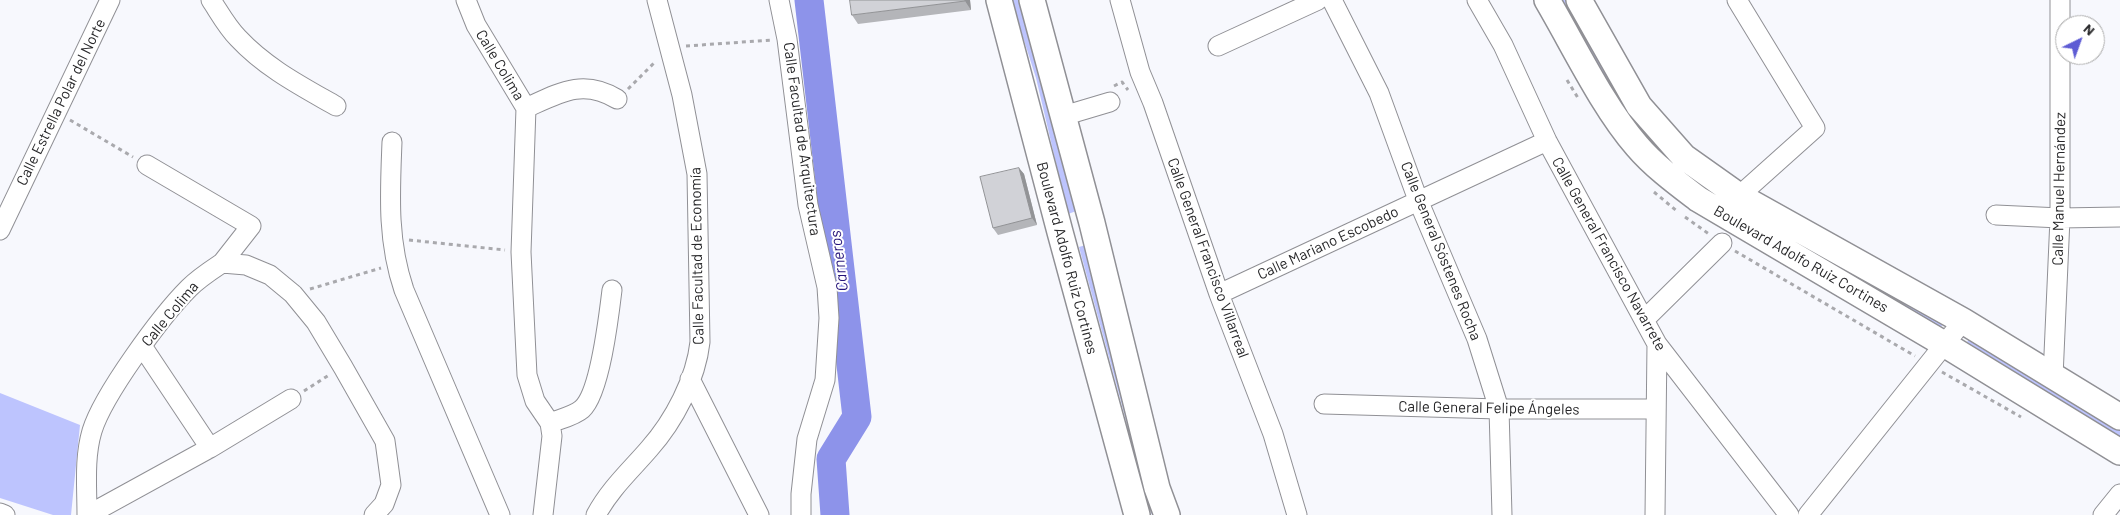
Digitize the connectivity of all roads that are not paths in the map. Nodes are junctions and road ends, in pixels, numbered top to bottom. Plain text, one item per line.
1 (110, 0) edge
2 (211, 0) edge
3 (466, 0) edge
4 (657, 0) edge
5 (779, 0) edge
6 (999, 0) edge
7 (1032, 0) edge
8 (1120, 0) edge
9 (1318, 0) edge
10 (1332, 0) edge
11 (1476, 0) edge
12 (1547, 0) edge
13 (1579, 0) edge
14 (1737, 0) edge
15 (2060, 0) edge
16 (1218, 46) dead end
17 (617, 99) road end
18 (1110, 102) road end
19 (336, 106) dead end
20 (526, 108) junction
21 (1063, 116) junction
22 (1547, 141) junction
23 (392, 142) dead end
24 (147, 165) road end
25 (1739, 196) junction
26 (1418, 200) junction
27 (1996, 215) dead end
28 (2060, 218) junction
29 (2120, 218) edge
30 (1092, 223) junction
31 (0, 230) edge
32 (1060, 232) junction
33 (1722, 243) dead end
34 (222, 263) junction
35 (612, 290) dead end
36 (1218, 294) junction
37 (1645, 319) junction
38 (1963, 321) junction
39 (1657, 344) junction
40 (1944, 344) junction
41 (142, 346) junction
42 (2053, 377) junction
43 (690, 379) junction
44 (291, 399) road end
45 (1324, 404) dead end
46 (1499, 409) junction
47 (1655, 409) junction
48 (2120, 417) edge
49 (550, 423) junction
50 (210, 448) junction
51 (2120, 452) edge
52 (2120, 494) edge
53 (0, 513) edge
54 (5, 515) edge
55 (88, 515) edge
56 (374, 515) edge
57 (500, 515) edge
58 (542, 515) edge
59 (596, 515) edge
60 (759, 515) edge
61 (801, 515) edge
62 (1138, 515) edge
63 (1167, 515) edge
64 (1297, 515) edge
65 (1502, 515) edge
66 (1655, 515) edge
67 (1788, 515) edge
68 (1808, 515) edge
69 (2103, 515) edge

1 - 31 street, Calle Estrella Polar del Norte
2 - 19 street
3 - 20 street, Calle Colima
4 - 43 street, Calle Facultad de Economía
5 - 61 street, Calle Facultad de Arquitectura
6 - 32 main road, Boulevard Adolfo Ruiz Cortines
7 - 21 main road, Boulevard Adolfo Ruiz Cortines
8 - 36 street, Calle General Francisco Villarreal
9 - 16 street
10 - 26 street, Calle General Sóstenes Rocha
11 - 22 street, Calle General Francisco Navarrete
12 - 40 main road, Boulevard Adolfo Ruiz Cortines
13 - 25 main road, Boulevard Adolfo Ruiz Cortines
14 - 25 street
15 - 28 street, Calle Manuel Hernández
17 - 20 street
18 - 21 street
20 - 49 street, Calle Colima
21 - 30 main road, Boulevard Adolfo Ruiz Cortines
22 - 26 street, Calle Mariano Escobedo
22 - 37 street, Calle General Francisco Navarrete
23 - 57 street
24 - 34 street, Calle Colima
25 - 38 main road, Boulevard Adolfo Ruiz Cortines
26 - 36 street, Calle Mariano Escobedo
26 - 46 street, Calle General Sóstenes Rocha
27 - 28 street
28 - 29 street
28 - 42 street, Calle Manuel Hernández
30 - 32 main road
30 - 63 main road, Boulevard Adolfo Ruiz Cortines
32 - 62 main road, Boulevard Adolfo Ruiz Cortines
33 - 37 street
34 - 41 street, Calle Colima
34 - 56 street
35 - 49 street
36 - 64 street, Calle General Francisco Villarreal
37 - 39 street, Calle General Francisco Navarrete
38 - 40 street
38 - 42 main road, Boulevard Adolfo Ruiz Cortines
39 - 47 street
39 - 67 street, Calle General Francisco Navarrete
40 - 51 main road, Boulevard Adolfo Ruiz Cortines
40 - 68 street
41 - 50 street
41 - 55 street, Calle Colima
42 - 48 main road, Boulevard Adolfo Ruiz Cortines
43 - 59 street, Calle Facultad de Economía
43 - 60 street
44 - 50 street
45 - 46 street, Calle General Felipe Ángeles
46 - 47 street, Calle General Felipe Ángeles
46 - 65 street, Calle General Sóstenes Rocha
47 - 66 street
49 - 58 street
50 - 55 street
52 - 69 street
53 - 54 street

